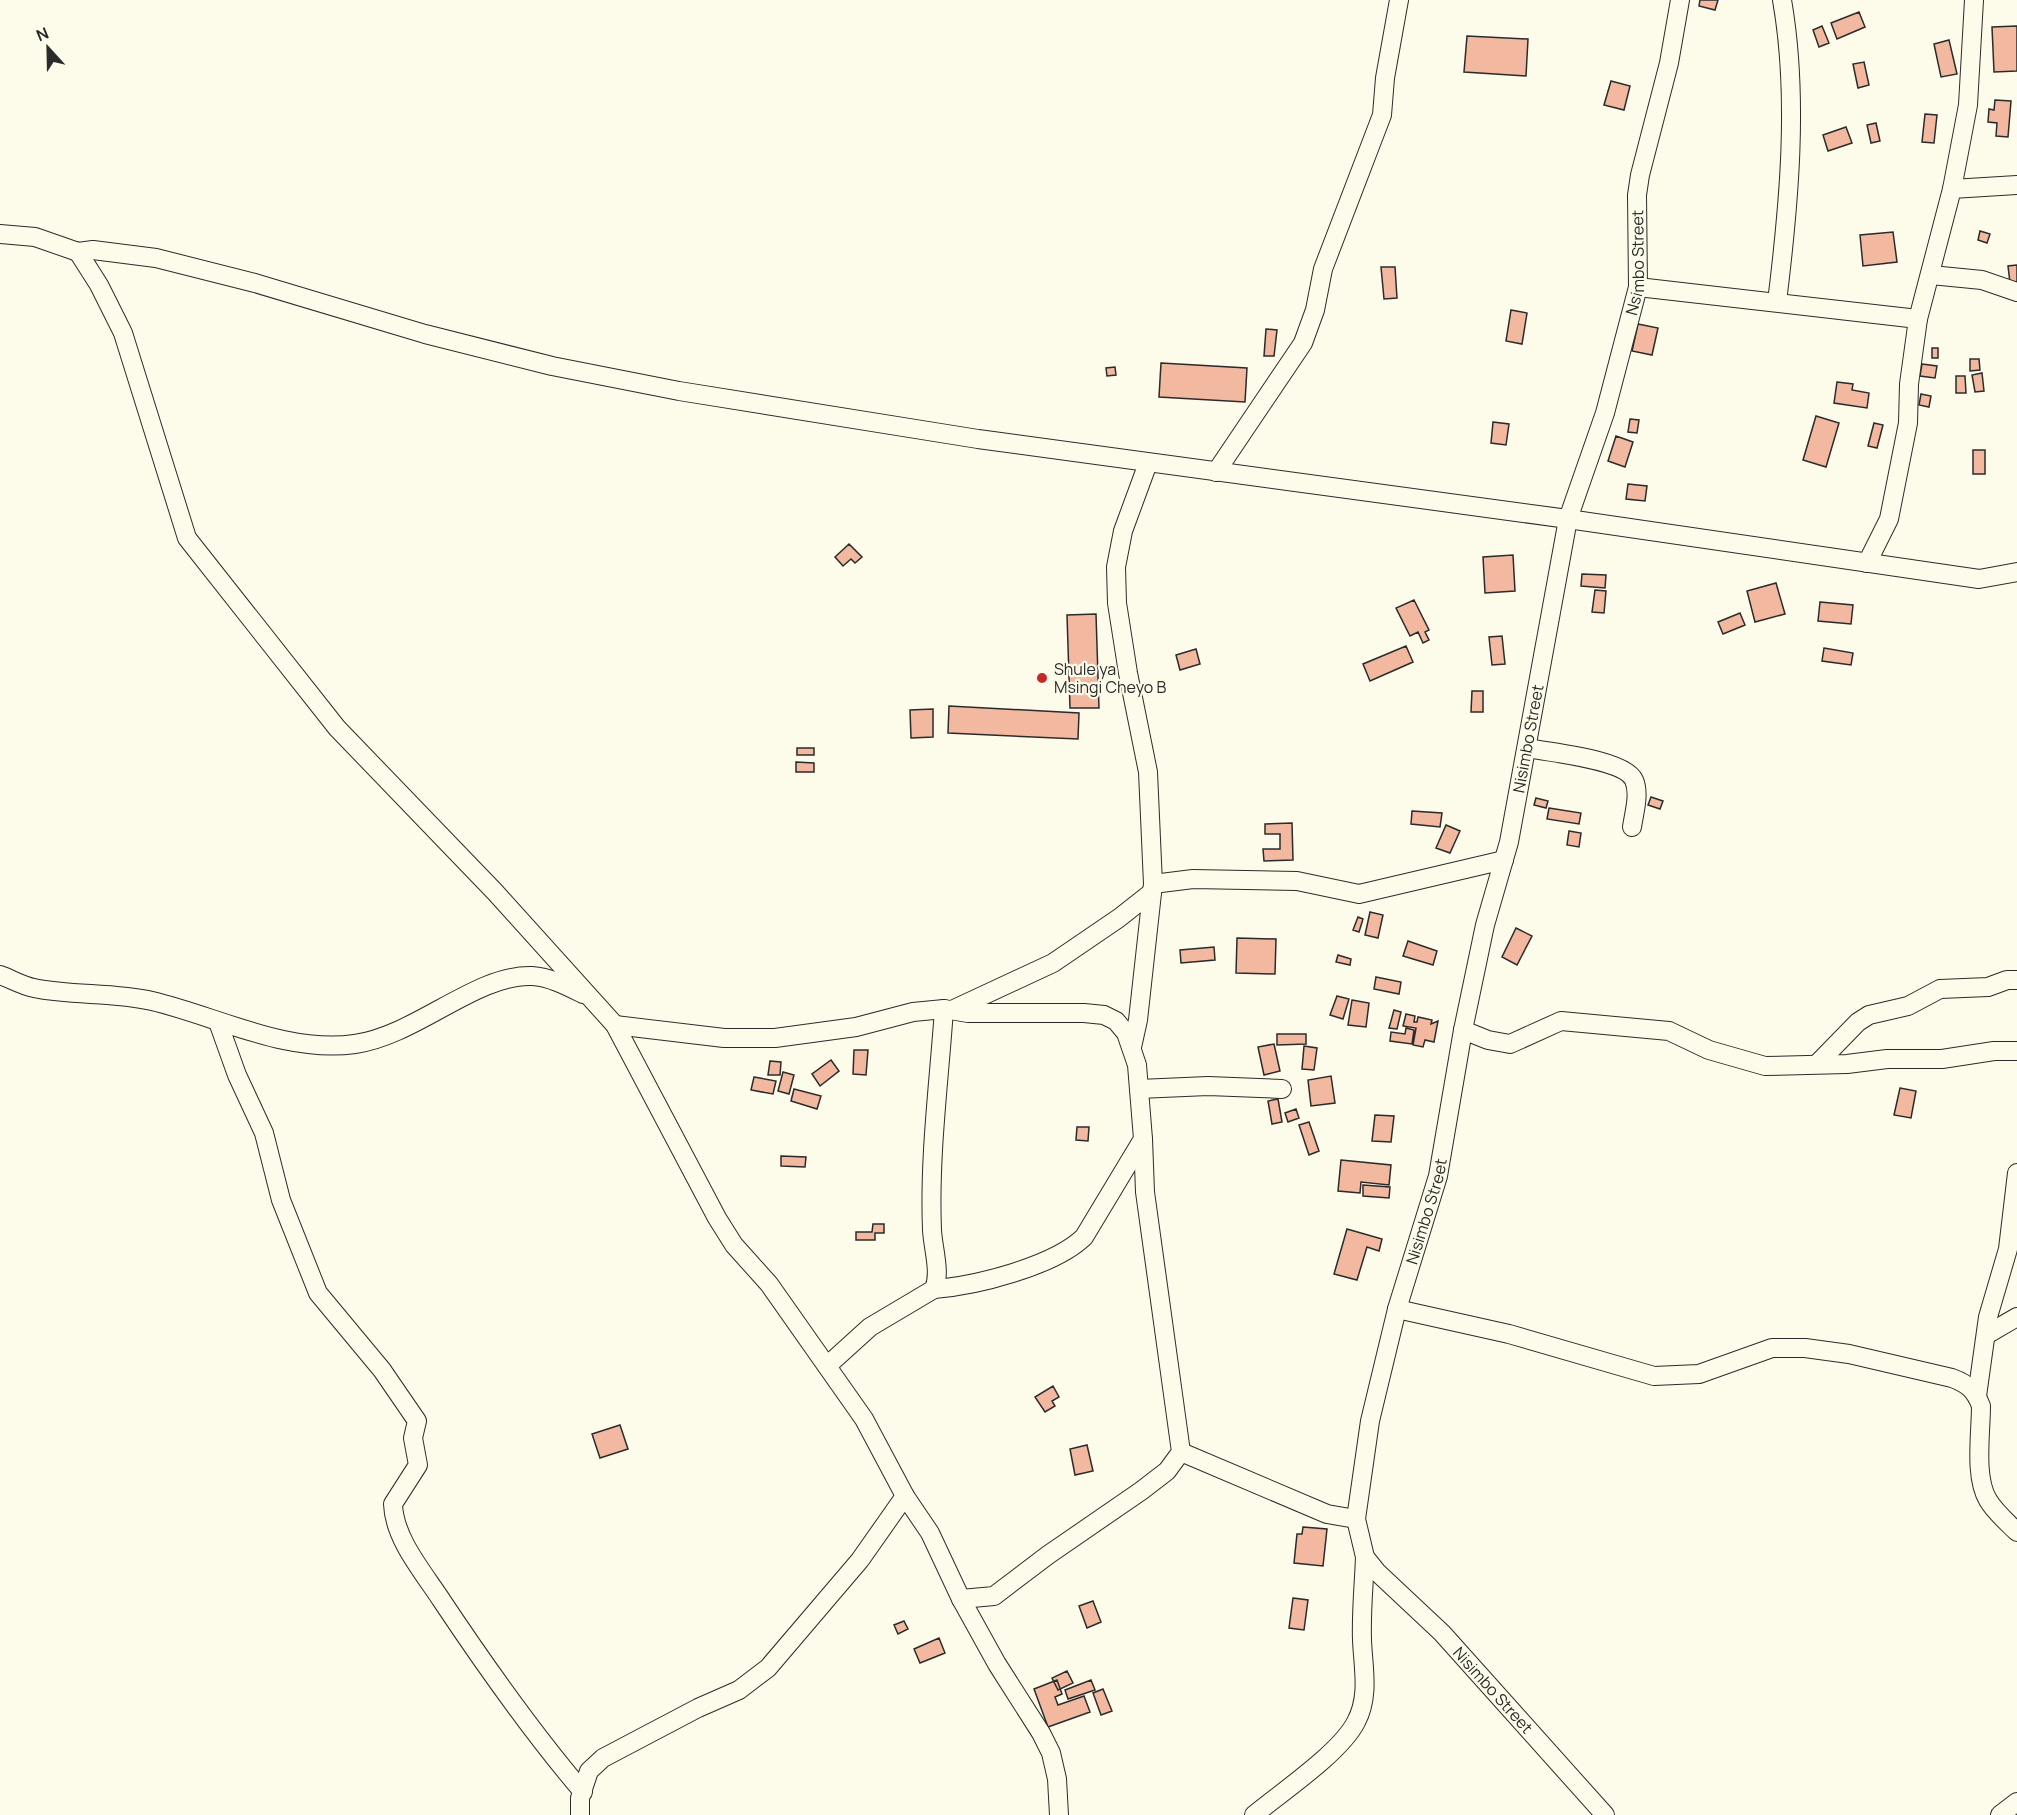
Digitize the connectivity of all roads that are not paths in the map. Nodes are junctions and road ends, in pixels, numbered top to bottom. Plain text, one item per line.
1 (1399, 0) edge
2 (1680, 0) edge
3 (1782, 0) edge
4 (1974, 0) edge
5 (2017, 184) edge
6 (1952, 189) junction
7 (0, 234) edge
8 (78, 252) junction
9 (1931, 275) junction
10 (1638, 287) junction
11 (2017, 292) edge
12 (1777, 302) junction
13 (1917, 319) junction
14 (1148, 464) junction
15 (1216, 472) junction
16 (1568, 519) junction
17 (1867, 562) junction
18 (2017, 572) edge
19 (1528, 748) junction
20 (1632, 827) dead end
21 (1504, 860) junction
22 (1152, 888) junction
23 (0, 975) edge
24 (2017, 980) edge
25 (589, 997) junction
26 (948, 1009) junction
27 (218, 1022) junction
28 (615, 1025) junction
29 (1463, 1030) junction
30 (1132, 1047) junction
31 (2017, 1051) edge
32 (1817, 1064) junction
33 (1139, 1089) junction
34 (1282, 1089) dead end
35 (1143, 1139) junction
36 (2017, 1173) edge
37 (2013, 1255) edge
38 (934, 1289) junction
39 (1397, 1309) junction
40 (2017, 1317) edge
41 (1986, 1335) junction
42 (827, 1366) junction
43 (1977, 1396) junction
44 (1181, 1452) junction
45 (905, 1496) junction
46 (1356, 1519) junction
47 (2017, 1532) edge
48 (1365, 1557) junction
49 (961, 1599) junction
50 (582, 1792) junction
51 (2017, 1802) edge
52 (580, 1815) edge
53 (1059, 1815) edge
54 (1254, 1815) edge
55 (1605, 1815) edge
56 (2000, 1815) edge

1 - 15 street
2 - 10 street, Nsimbo Street
3 - 12 street
4 - 6 street
5 - 6 street
6 - 9 street
7 - 8 street
8 - 14 street
8 - 25 street
9 - 11 street
9 - 13 street
10 - 12 street
10 - 16 street, Nsimbo Street
12 - 13 street
13 - 17 street
14 - 15 street
14 - 22 street
15 - 16 street
16 - 17 street
16 - 19 street, Nisimbo Street
17 - 18 street
19 - 20 street
19 - 21 street, Nisimbo Street
21 - 22 street
21 - 29 street, Nisimbo Street
22 - 26 street
22 - 30 street
23 - 27 street
24 - 32 street
25 - 27 street
25 - 28 street
26 - 28 street
26 - 30 street
26 - 38 street
27 - 50 street
28 - 42 street
29 - 32 street
29 - 39 street, Nisimbo Street
30 - 33 street
31 - 32 street
33 - 34 street
33 - 35 street
35 - 38 street
35 - 44 street
36 - 37 street
37 - 41 street
38 - 42 street
39 - 43 street
39 - 46 street, Nisimbo Street
40 - 41 street
41 - 43 street
42 - 45 street
43 - 47 street
44 - 46 street
44 - 49 street
45 - 49 street
45 - 50 street
46 - 48 street, Nisimbo Street
48 - 54 street
48 - 55 street, Nisimbo Street
49 - 53 street
50 - 52 street
51 - 56 street

